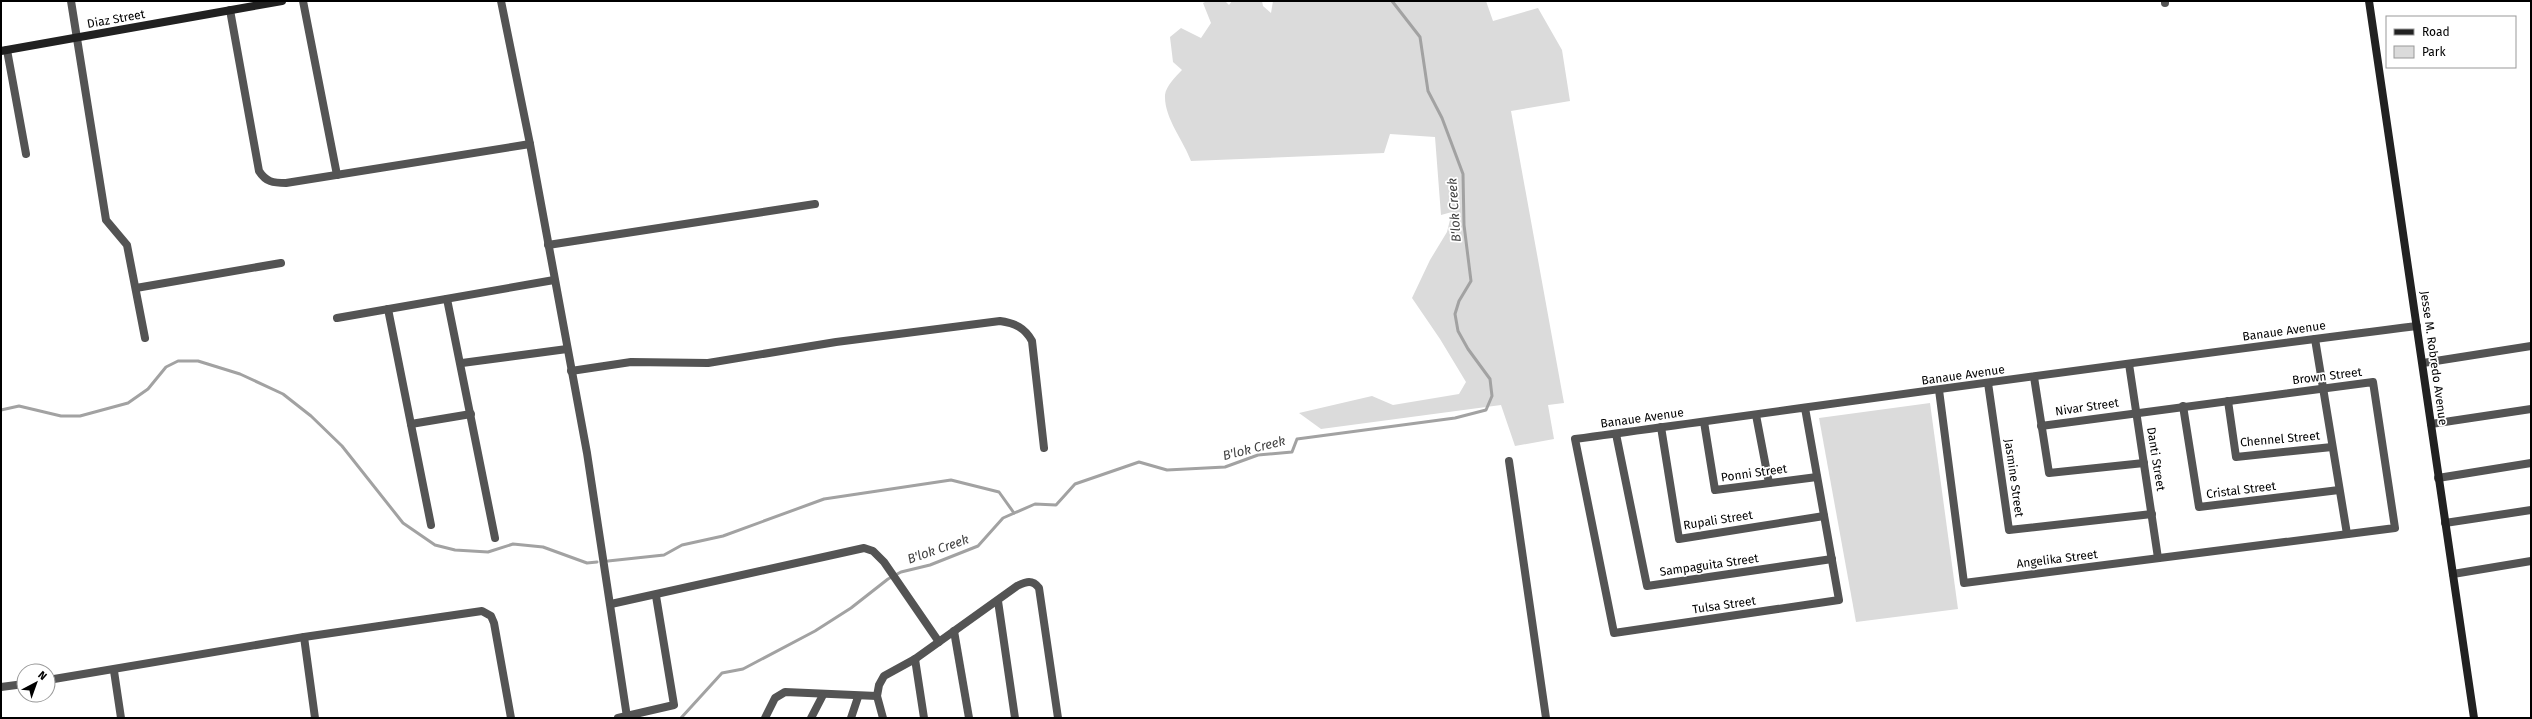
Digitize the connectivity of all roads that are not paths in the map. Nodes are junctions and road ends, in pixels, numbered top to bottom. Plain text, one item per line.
1 (71, 1) edge
2 (282, 1) edge
3 (303, 1) edge
4 (501, 1) edge
5 (2369, 1) edge
6 (230, 10) junction
7 (76, 38) junction
8 (4, 51) edge
9 (530, 144) junction
10 (26, 154) dead end
11 (337, 175) junction
12 (815, 204) dead end
13 (548, 245) junction
14 (281, 263) dead end
15 (554, 280) junction
16 (136, 288) junction
17 (447, 299) junction
18 (388, 309) junction
19 (337, 318) dead end
20 (2417, 326) junction
21 (145, 338) dead end
22 (2315, 339) junction
23 (2531, 346) edge
24 (567, 350) junction
25 (462, 363) junction
26 (2423, 363) junction
27 (2129, 364) junction
28 (571, 371) junction
29 (2034, 377) junction
30 (1988, 383) junction
31 (2323, 388) junction
32 (1940, 390) junction
33 (2228, 401) junction
34 (2184, 406) junction
35 (1805, 408) junction
36 (2531, 410) edge
37 (2136, 413) junction
38 (471, 414) junction
39 (1756, 415) junction
40 (1704, 422) junction
41 (411, 424) junction
42 (2431, 424) junction
43 (2041, 426) junction
44 (1661, 427) junction
45 (1616, 434) junction
46 (1574, 439) joint
47 (2332, 447) junction
48 (1044, 448) dead end
49 (1509, 461) dead end
50 (2144, 462) junction
51 (2531, 463) edge
52 (1817, 477) junction
53 (2438, 478) junction
54 (1769, 483) junction
55 (2339, 490) junction
56 (2531, 510) edge
57 (2152, 514) junction
58 (1824, 516) junction
59 (2445, 523) junction
60 (431, 525) dead end
61 (2395, 528) joint
62 (2347, 534) junction
63 (495, 538) dead end
64 (2158, 558) junction
65 (1832, 559) junction
66 (2531, 561) edge
67 (2453, 574) junction
68 (656, 596) junction
69 (998, 601) junction
70 (612, 604) junction
71 (954, 631) junction
72 (304, 637) junction
73 (939, 642) junction
74 (915, 659) junction
75 (114, 671) junction
76 (56, 679) edge
77 (16, 685) edge
78 (1, 687) edge
79 (823, 695) junction
80 (877, 696) junction
81 (858, 697) junction
82 (627, 716) junction
83 (121, 718) edge
84 (315, 718) edge
85 (511, 718) edge
86 (618, 718) edge
87 (765, 718) edge
88 (811, 718) edge
89 (851, 718) edge
90 (883, 718) edge
91 (924, 718) edge
92 (969, 718) edge
93 (1015, 718) edge
94 (1058, 718) edge
95 (1546, 718) edge
96 (2474, 718) edge

1 - 7 street
2 - 6 main road, Diaz Street
3 - 11 street
4 - 9 street
5 - 20 main road, Jesse M. Robredo Avenue
6 - 7 main road, Diaz Street
6 - 11 street
7 - 8 main road, Diaz Street
7 - 16 street
8 - 10 street
9 - 11 street
9 - 13 street
12 - 13 street
13 - 15 street
14 - 16 street
15 - 17 street
15 - 24 street
16 - 21 street
17 - 18 street
17 - 25 street
18 - 19 street
18 - 41 street
20 - 22 street, Banaue Avenue
20 - 26 main road, Jesse M. Robredo Avenue
22 - 27 street, Banaue Avenue
22 - 31 street
23 - 26 street
24 - 25 street
24 - 28 street
25 - 38 street
26 - 42 main road, Jesse M. Robredo Avenue
27 - 29 street, Banaue Avenue
27 - 37 street, Danti Street
28 - 48 street
28 - 70 street
29 - 30 street, Banaue Avenue
29 - 43 street
30 - 32 street, Banaue Avenue
30 - 57 street, Jasmine Street
31 - 33 street, Brown Street
31 - 47 street
31 - 61 street, Brown Street
32 - 35 street, Banaue Avenue
32 - 64 street, Angelika Street
33 - 34 street, Brown Street
33 - 47 street, Chennel Street
34 - 37 street, Brown Street
34 - 55 street, Cristal Street
35 - 39 street, Banaue Avenue
35 - 52 street, Tulsa Street
36 - 42 street
37 - 43 street, Nivar Street
37 - 50 street, Danti Street
38 - 41 street
38 - 63 street
39 - 40 street, Banaue Avenue
39 - 54 street
40 - 44 street, Banaue Avenue
40 - 54 street, Ponni Street
41 - 60 street
42 - 53 main road, Jesse M. Robredo Avenue
43 - 50 street
44 - 45 street, Banaue Avenue
44 - 58 street, Rupali Street
45 - 46 street, Banaue Avenue
45 - 65 street, Sampaguita Street
46 - 65 street, Tulsa Street
47 - 55 street
49 - 95 street
50 - 57 street, Danti Street
51 - 53 street
52 - 54 street, Ponni Street
52 - 58 street, Tulsa Street
53 - 59 main road, Jesse M. Robredo Avenue
55 - 62 street
56 - 59 street
57 - 64 street, Danti Street
58 - 65 street, Tulsa Street
59 - 67 main road, Jesse M. Robredo Avenue
61 - 62 street, Angelika Street
62 - 64 street, Angelika Street
66 - 67 street
67 - 96 main road, Jesse M. Robredo Avenue
68 - 70 street
68 - 73 street
68 - 82 street
69 - 71 street
69 - 93 street
69 - 94 street
70 - 82 street
71 - 73 street
71 - 92 street
72 - 75 street
72 - 84 street
72 - 85 street
73 - 74 street
74 - 80 street
74 - 91 street
75 - 76 street
75 - 83 street
77 - 78 street
79 - 81 street
79 - 87 street
79 - 88 street
80 - 81 street
80 - 90 street
81 - 89 street
82 - 86 street

